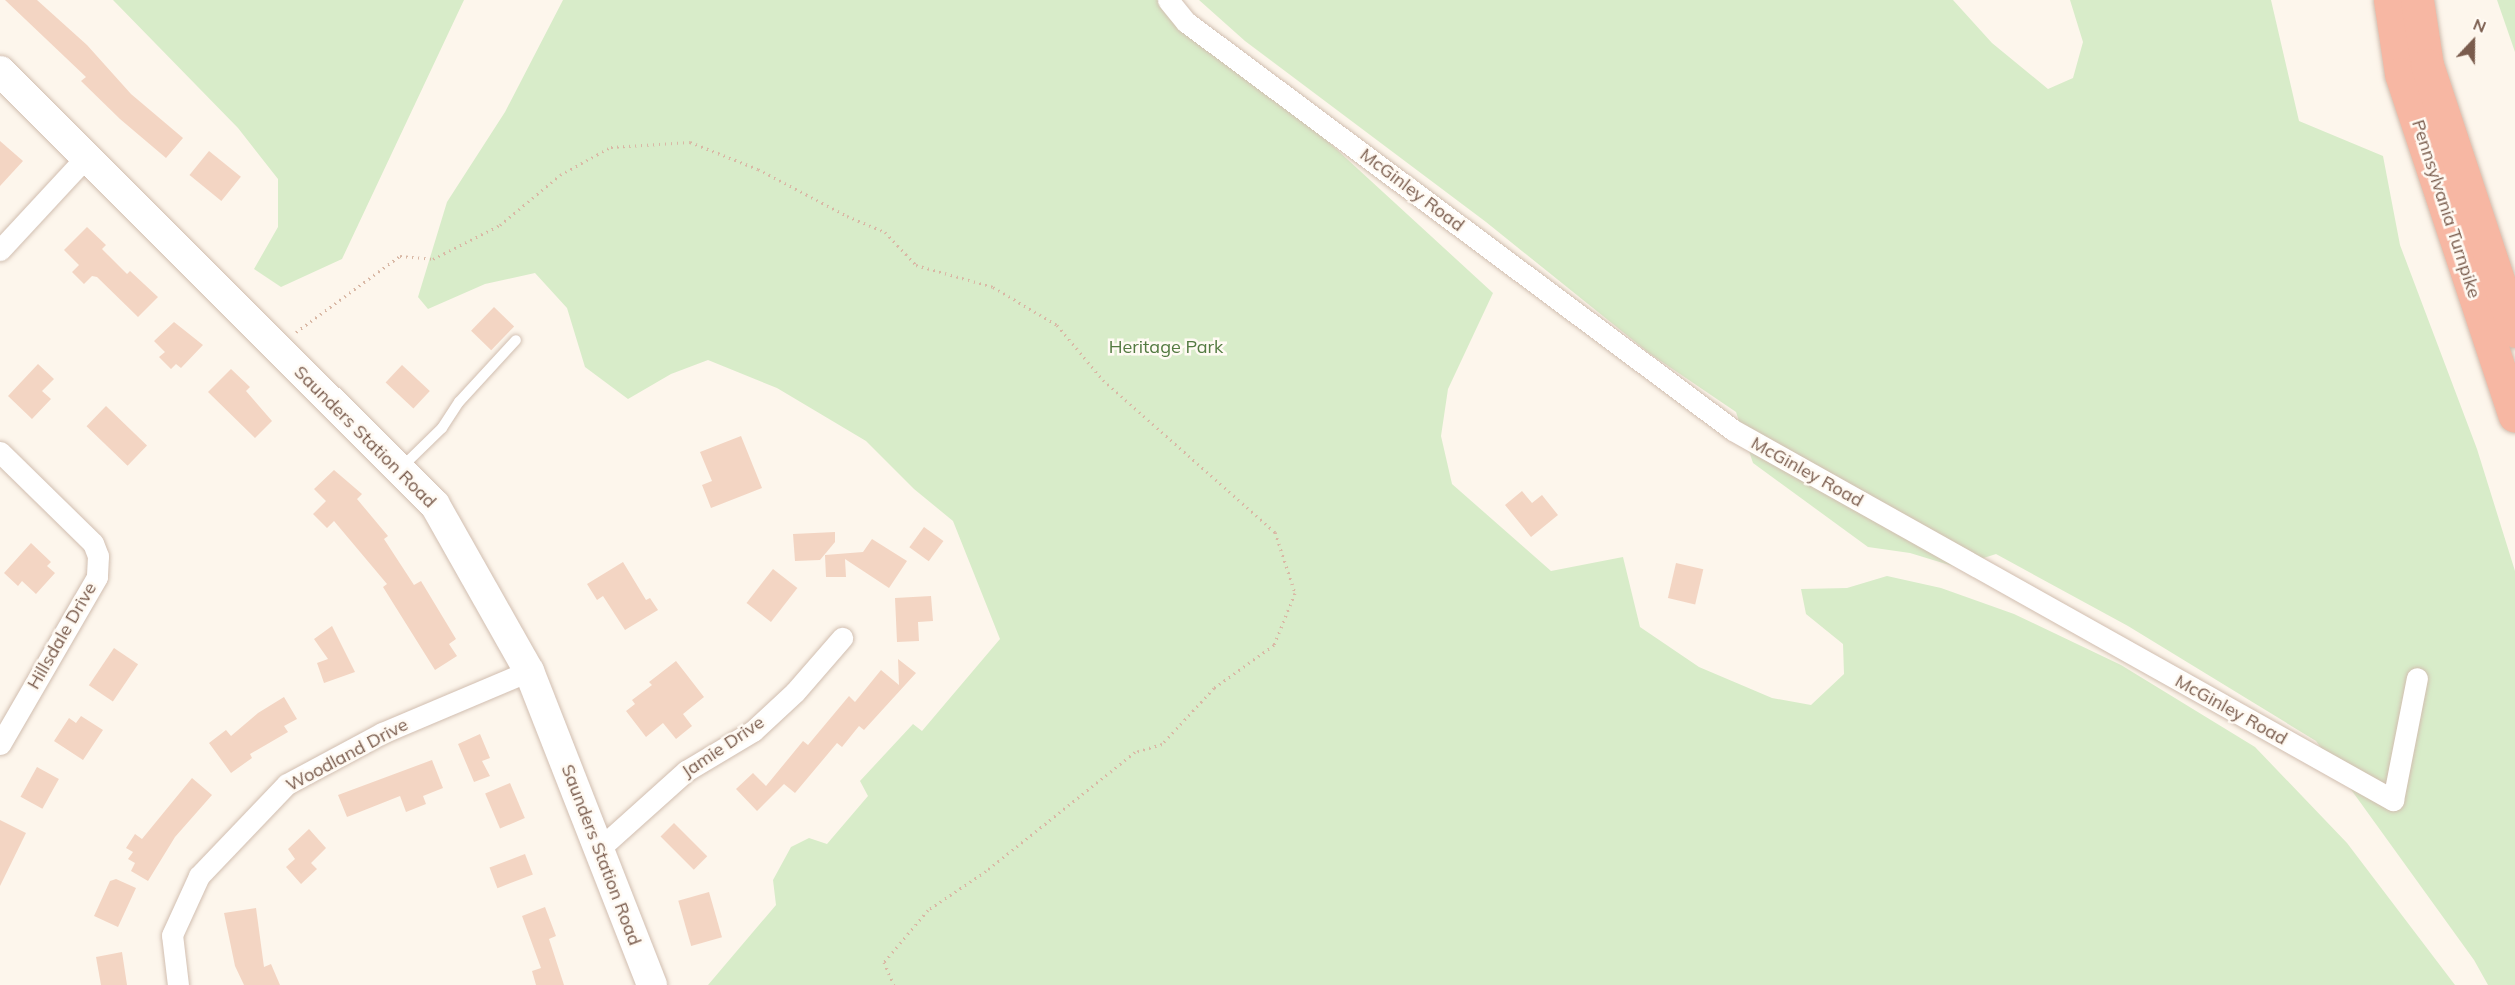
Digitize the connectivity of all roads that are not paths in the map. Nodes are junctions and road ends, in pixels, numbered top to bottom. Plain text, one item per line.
1 (1168, 0) edge
2 (2390, 0) edge
3 (2417, 0) edge
4 (0, 71) edge
5 (86, 158) junction
6 (0, 250) edge
7 (2515, 331) edge
8 (516, 340) dead end
9 (2515, 416) edge
10 (0, 452) edge
11 (399, 470) junction
12 (842, 638) dead end
13 (530, 671) junction
14 (2417, 678) dead end
15 (0, 744) edge
16 (599, 849) junction
17 (178, 985) edge
18 (651, 985) edge

1 - 14 street, McGinley Road
2 - 9 highway, Pennsylvania Turnpike
3 - 7 highway, Pennsylvania Turnpike
4 - 5 street, Saunders Station Road
5 - 6 street
5 - 11 street, Saunders Station Road
8 - 11 lane
10 - 15 street, Hillsdale Drive
11 - 13 street, Saunders Station Road
12 - 16 street, Jamie Drive
13 - 16 street, Saunders Station Road
13 - 17 street, Woodland Drive
16 - 18 street, Saunders Station Road

